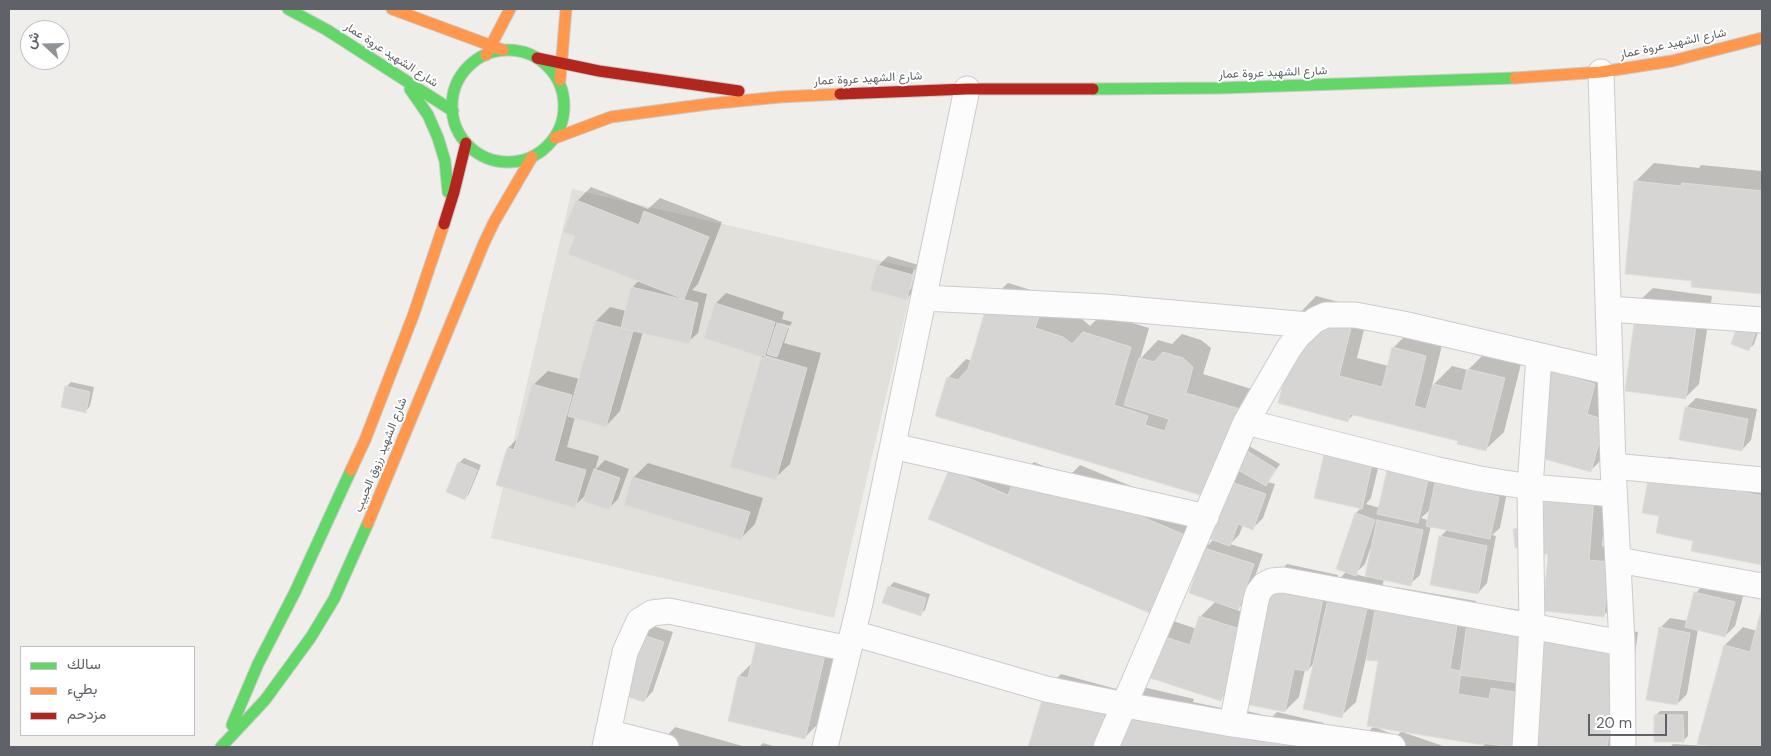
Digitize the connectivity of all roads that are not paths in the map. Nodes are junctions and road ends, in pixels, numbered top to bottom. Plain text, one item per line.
1 (288, 9) edge
2 (392, 9) edge
3 (510, 9) edge
4 (566, 9) edge
5 (1762, 38) edge
6 (489, 50) junction
7 (537, 58) junction
8 (561, 63) junction
9 (1601, 72) junction
10 (400, 76) junction
11 (560, 84) junction
12 (967, 89) junction
13 (780, 97) junction
14 (453, 111) junction
15 (555, 138) junction
16 (466, 143) junction
17 (532, 157) junction
18 (448, 210) junction
19 (924, 298) junction
20 (1609, 309) junction
21 (1762, 320) edge
22 (1309, 325) junction
23 (1539, 356) junction
24 (1610, 372) junction
25 (1246, 422) junction
26 (893, 446) junction
27 (1613, 466) junction
28 (1762, 480) edge
29 (1530, 487) junction
30 (1614, 494) junction
31 (1206, 517) junction
32 (1618, 560) junction
33 (1762, 586) edge
34 (1532, 627) junction
35 (851, 641) junction
36 (1622, 643) junction
37 (1125, 705) junction
38 (1232, 724) junction
39 (606, 740) edge
40 (223, 745) edge
41 (666, 747) edge
42 (824, 747) edge
43 (1106, 747) edge
44 (1393, 747) edge
45 (1525, 747) edge
46 (1623, 747) edge

1 - 10 street, شارع الشهيد عروة عمار
2 - 6 street
3 - 6 street
4 - 8 street
5 - 9 street, شارع الشهيد عروة عمار
6 - 7 street
6 - 14 street
7 - 8 street, شارع الشهيد عروة عمار
7 - 11 street
8 - 11 street
8 - 13 street, شارع الشهيد عروة عمار
9 - 12 street, شارع الشهيد عروة عمار
9 - 20 street
10 - 14 street, شارع الشهيد عروة عمار
10 - 18 street
11 - 15 street
12 - 13 street, شارع الشهيد عروة عمار
12 - 19 street
13 - 15 street, شارع الشهيد عروة عمار
14 - 16 street
15 - 17 street
16 - 17 street
16 - 18 street, شارع الشهيد رزوق الحبيب
17 - 40 street, شارع الشهيد رزوق الحبيب
18 - 40 street, شارع الشهيد رزوق الحبيب
19 - 22 street
19 - 26 street
20 - 21 street
20 - 24 street
22 - 23 street
22 - 25 street
23 - 24 street
23 - 29 street
24 - 27 street
25 - 29 street
25 - 31 street
26 - 31 street
26 - 35 street
27 - 28 street
27 - 30 street
29 - 30 street
29 - 34 street
30 - 32 street
31 - 37 street
32 - 33 street
32 - 36 street
34 - 36 street
34 - 38 street
34 - 45 street
35 - 37 street
35 - 39 street
35 - 42 street
36 - 46 street
37 - 38 street
37 - 43 street
38 - 44 street
39 - 41 street

